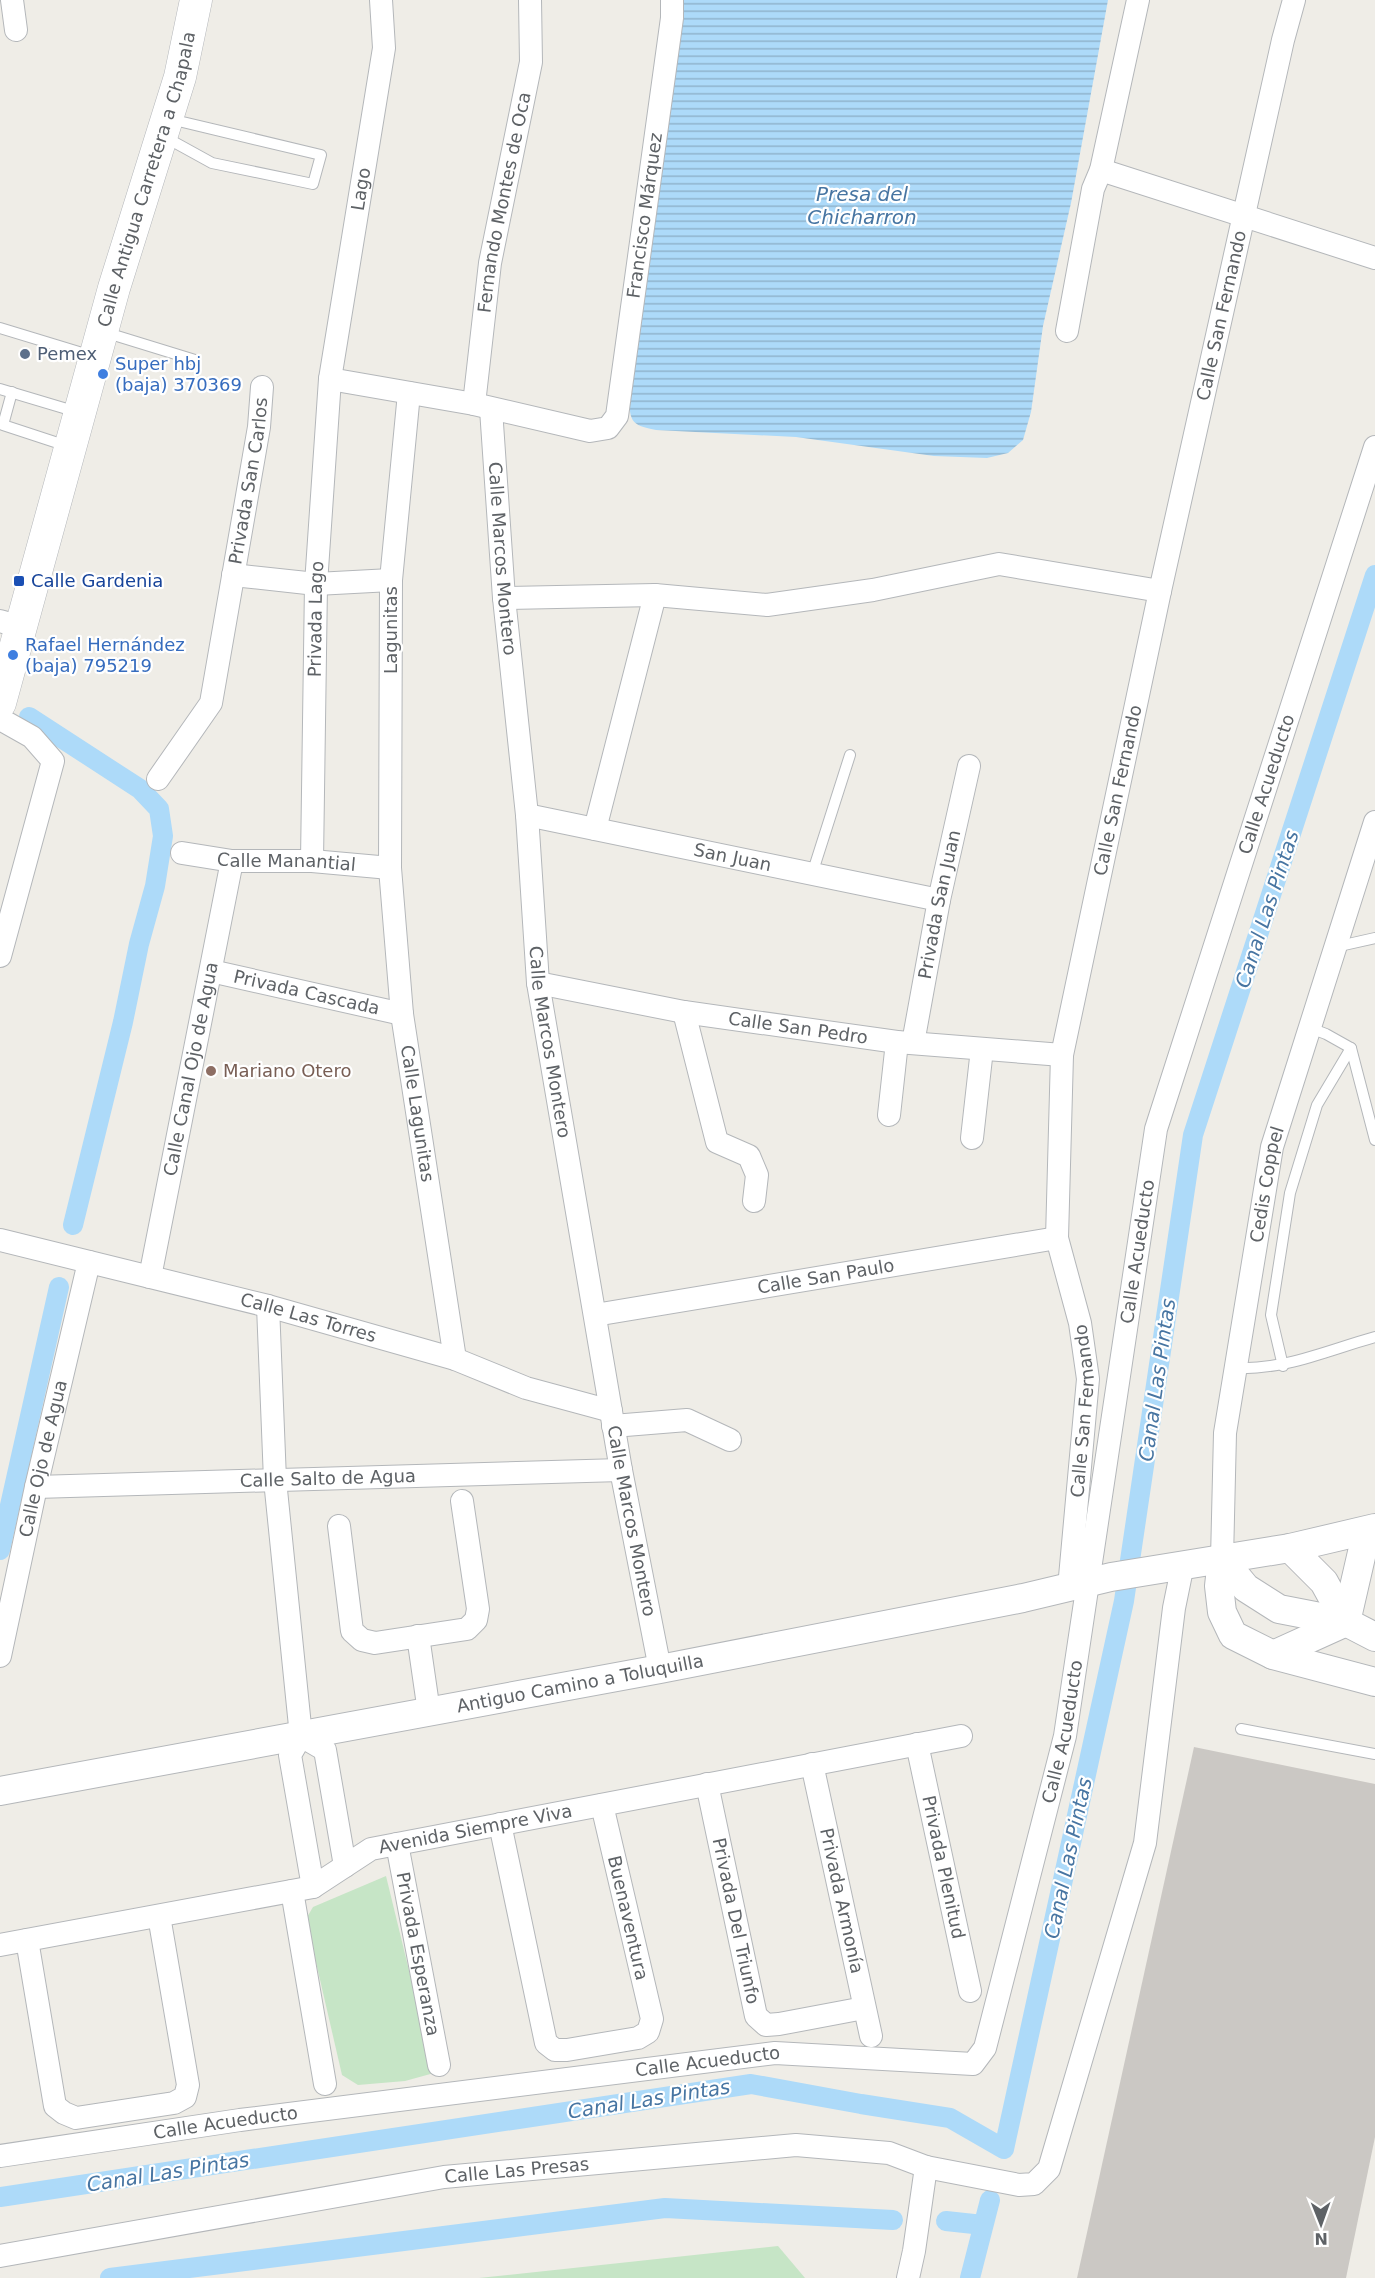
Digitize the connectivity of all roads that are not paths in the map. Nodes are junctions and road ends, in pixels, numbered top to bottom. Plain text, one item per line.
1 (12, 0) edge
2 (196, 0) edge
3 (381, 0) edge
4 (530, 0) edge
5 (672, 0) edge
6 (1138, 0) edge
7 (1294, 0) edge
8 (16, 30) dead end
9 (164, 127) junction
10 (1101, 170) junction
11 (1245, 215) junction
12 (1375, 258) edge
13 (0, 327) edge
14 (1067, 331) dead end
15 (99, 344) junction
16 (195, 360) dead end
17 (330, 379) junction
18 (262, 387) dead end
19 (0, 389) edge
20 (12, 392) junction
21 (409, 393) junction
22 (482, 407) junction
23 (80, 412) junction
24 (70, 447) junction
25 (1375, 447) edge
26 (233, 575) junction
27 (391, 580) junction
28 (316, 584) junction
29 (1160, 591) junction
30 (655, 595) junction
31 (504, 598) junction
32 (11, 624) edge
33 (0, 703) edge
34 (0, 719) edge
35 (850, 755) dead end
36 (969, 766) dead end
37 (158, 779) dead end
38 (527, 815) junction
39 (1375, 822) edge
40 (595, 829) junction
41 (182, 853) dead end
42 (232, 861) junction
43 (312, 861) junction
44 (390, 868) junction
45 (812, 874) junction
46 (939, 900) junction
47 (1375, 938) edge
48 (1335, 947) junction
49 (0, 956) edge
50 (210, 971) junction
51 (538, 983) junction
52 (684, 1012) junction
53 (402, 1014) junction
54 (1310, 1028) junction
55 (905, 1043) junction
56 (1351, 1048) junction
57 (982, 1049) junction
58 (1062, 1055) junction
59 (889, 1114) dead end
60 (972, 1138) dead end
61 (1375, 1140) edge
62 (754, 1201) dead end
63 (1057, 1238) junction
64 (0, 1240) edge
65 (89, 1262) junction
66 (150, 1277) junction
67 (268, 1306) junction
68 (595, 1315) junction
69 (1375, 1336) edge
70 (455, 1359) junction
71 (1283, 1366) junction
72 (1236, 1368) junction
73 (612, 1419) junction
74 (730, 1440) dead end
75 (621, 1470) junction
76 (275, 1480) junction
77 (36, 1487) junction
78 (462, 1501) dead end
79 (339, 1526) dead end
80 (1375, 1530) edge
81 (1290, 1548) junction
82 (1222, 1559) junction
83 (1170, 1566) junction
84 (1089, 1582) junction
85 (1346, 1622) junction
86 (418, 1636) junction
87 (1375, 1637) edge
88 (1273, 1655) junction
89 (0, 1656) edge
90 (660, 1669) junction
91 (1375, 1682) edge
92 (429, 1712) junction
93 (1241, 1729) dead end
94 (301, 1736) junction
95 (961, 1736) dead end
96 (917, 1744) junction
97 (1375, 1754) edge
98 (812, 1764) junction
99 (707, 1784) junction
100 (0, 1791) edge
101 (602, 1805) junction
102 (500, 1824) junction
103 (397, 1844) junction
104 (345, 1866) junction
105 (303, 1889) junction
106 (159, 1916) junction
107 (27, 1940) junction
108 (0, 1945) edge
109 (970, 1991) dead end
110 (864, 2008) junction
111 (871, 2036) dead end
112 (439, 2066) dead end
113 (325, 2084) dead end
114 (0, 2156) edge
115 (926, 2167) junction
116 (0, 2256) edge
117 (908, 2278) edge

1 - 8 street
2 - 9 main road, Calle Antigua Carretera a Chapala
3 - 17 street, Lago
4 - 22 street, Fernando Montes de Oca
5 - 22 street, Francisco Márquez
6 - 10 street
7 - 11 street, Calle San Fernando
9 - 9 lane
9 - 15 main road, Calle Antigua Carretera a Chapala
10 - 11 street
10 - 14 street
11 - 12 street
11 - 29 street, Calle San Fernando
13 - 15 lane
15 - 16 lane
15 - 23 main road, Calle Antigua Carretera a Chapala
17 - 21 street
17 - 28 street, Privada Lago
18 - 26 street, Privada San Carlos
19 - 20 lane
20 - 23 lane
20 - 24 lane
21 - 22 street
21 - 27 street, Lagunitas
22 - 31 street, Calle Marcos Montero
23 - 24 main road, Calle Antigua Carretera a Chapala
24 - 32 main road, Calle Antigua Carretera a Chapala
25 - 84 street, Calle Acueducto
26 - 28 street, Privada San Carlos
26 - 37 street, Privada San Carlos
27 - 28 street, Privada San Carlos
27 - 44 street, Lagunitas
28 - 43 street, Privada Lago
29 - 30 street
29 - 58 street, Calle San Fernando
30 - 31 street
30 - 40 street
31 - 38 street, Calle Marcos Montero
32 - 33 main road, Calle Antigua Carretera a Chapala
34 - 49 street
35 - 45 lane
36 - 46 street, Privada San Juan
38 - 40 street, San Juan
38 - 51 street, Calle Marcos Montero
39 - 48 street, Cedis Coppel
40 - 45 street, San Juan
41 - 42 street, Calle Manantial
42 - 43 street, Calle Manantial
42 - 50 street, Calle Canal Ojo de Agua
43 - 44 street, Calle Manantial
44 - 53 street, Calle Lagunitas
45 - 46 street, San Juan
46 - 55 street, Privada San Juan
47 - 48 lane
48 - 54 street, Cedis Coppel
50 - 53 street, Privada Cascada
50 - 66 street, Calle Canal Ojo de Agua
51 - 52 street, Calle San Pedro
51 - 68 street, Calle Marcos Montero
52 - 55 street, Calle San Pedro
52 - 62 street
53 - 70 street, Calle Lagunitas
54 - 56 lane
54 - 72 street, Cedis Coppel
55 - 57 street, Calle San Pedro
55 - 59 street, Privada San Juan
56 - 61 lane
56 - 71 lane
57 - 58 street, Calle San Pedro
57 - 60 street
58 - 63 street, Calle San Fernando
63 - 68 street, Calle San Paulo
63 - 84 street, Calle San Fernando
64 - 65 street, Calle Las Torres
65 - 66 street, Calle Las Torres
65 - 77 street, Calle Ojo de Agua
66 - 67 street, Calle Las Torres
67 - 70 street, Calle Las Torres
67 - 76 street
68 - 73 street, Calle Marcos Montero
69 - 71 lane
70 - 73 street, Calle Las Torres
71 - 72 lane
72 - 82 street, Cedis Coppel
73 - 74 street, Calle Las Torres
73 - 75 street, Calle Marcos Montero
75 - 76 street, Calle Salto de Agua
75 - 90 street, Calle Marcos Montero
76 - 77 street, Calle Salto de Agua
76 - 94 street
77 - 89 street, Calle Ojo de Agua
78 - 86 street
79 - 86 street
80 - 81 street, Antiguo Camino a Toluquilla
80 - 85 street
81 - 82 street, Antiguo Camino a Toluquilla
81 - 85 street
82 - 83 street, Antiguo Camino a Toluquilla
82 - 85 street
82 - 88 street
83 - 84 street, Antiguo Camino a Toluquilla
83 - 115 street, Calle Las Presas
84 - 90 street, Antiguo Camino a Toluquilla
84 - 114 street, Calle Acueducto
85 - 87 street
85 - 88 street
86 - 92 street
88 - 91 street
90 - 92 street, Antiguo Camino a Toluquilla
92 - 94 street, Antiguo Camino a Toluquilla
93 - 97 lane
94 - 100 street, Antiguo Camino a Toluquilla
94 - 104 street
94 - 105 street
95 - 96 street, Avenida Siempre Viva
96 - 98 street, Avenida Siempre Viva
96 - 109 street, Privada Plenitud
98 - 99 street, Avenida Siempre Viva
98 - 110 street, Privada Armonía
99 - 101 street, Avenida Siempre Viva
99 - 110 street, Privada Del Triunfo
101 - 102 street, Avenida Siempre Viva
101 - 102 street, Buenaventura
102 - 103 street, Avenida Siempre Viva
103 - 104 street, Avenida Siempre Viva
103 - 112 street, Privada Esperanza
104 - 105 street, Avenida Siempre Viva
105 - 106 street, Avenida Siempre Viva
105 - 113 street
106 - 107 street, Avenida Siempre Viva
106 - 107 street
107 - 108 street, Avenida Siempre Viva
110 - 111 street, Privada Armonía
115 - 116 street, Calle Las Presas
115 - 117 street

